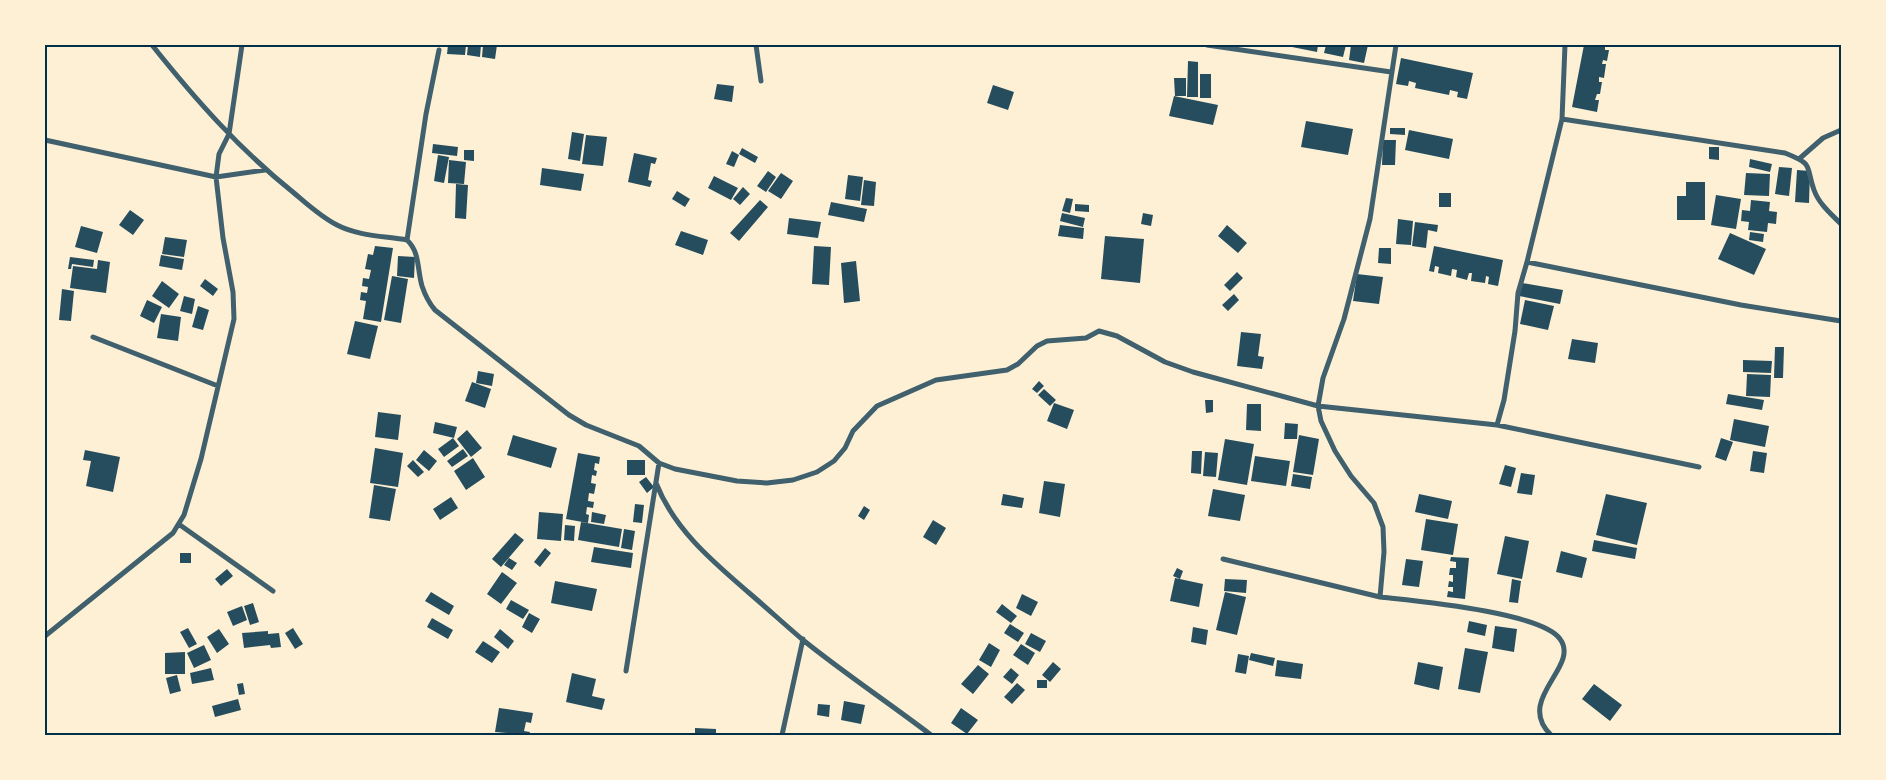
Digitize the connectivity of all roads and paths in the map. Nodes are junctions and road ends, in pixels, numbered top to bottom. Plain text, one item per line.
1 (152, 45) edge
2 (242, 45) edge
3 (756, 45) edge
4 (1207, 45) edge
5 (1396, 45) edge
6 (1565, 45) edge
7 (439, 50) dead end
8 (1391, 72) junction
9 (761, 81) dead end
10 (1562, 119) junction
11 (1841, 130) edge
12 (229, 134) junction
13 (45, 140) edge
14 (1799, 158) junction
15 (265, 170) junction
16 (216, 177) junction
17 (1841, 224) edge
18 (407, 240) junction
19 (1528, 262) junction
20 (1841, 321) edge
21 (93, 337) dead end
22 (218, 386) junction
23 (1318, 406) junction
24 (1497, 425) junction
25 (659, 462) junction
26 (1699, 467) dead end
27 (656, 483) junction
28 (180, 525) junction
29 (1223, 559) dead end
30 (273, 591) dead end
31 (1380, 597) junction
32 (45, 636) edge
33 (803, 640) junction
34 (626, 671) dead end
35 (782, 735) edge
36 (931, 735) edge
37 (1551, 735) edge

1 - 12 street
2 - 12 street
3 - 9 street
4 - 8 street
5 - 8 street
6 - 10 street
7 - 18 street
8 - 23 street
10 - 14 street
10 - 19 street
11 - 14 street
12 - 15 street
12 - 16 street
13 - 16 street
14 - 17 street
15 - 16 street
15 - 18 street
16 - 22 street
18 - 25 street
19 - 20 street
19 - 24 street
21 - 22 street
22 - 28 street
23 - 24 street
23 - 25 street
23 - 31 street
24 - 26 street
25 - 27 street
27 - 33 street
27 - 34 street
28 - 30 street
28 - 32 street
29 - 31 street
31 - 37 street
33 - 35 street
33 - 36 street

